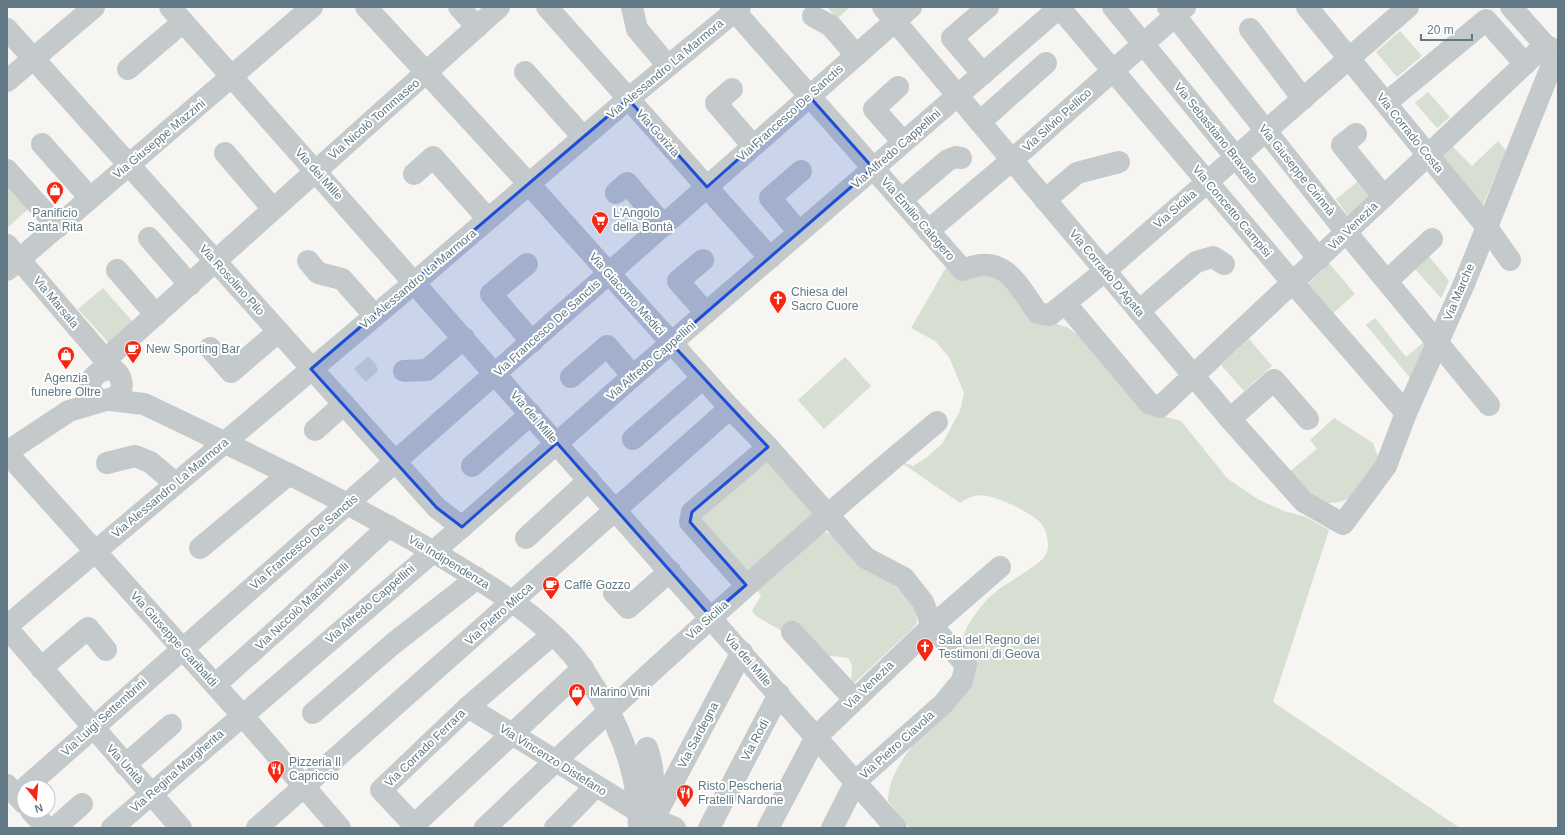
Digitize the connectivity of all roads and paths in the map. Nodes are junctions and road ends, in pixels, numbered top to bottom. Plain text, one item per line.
1 (94, 7) edge
2 (312, 7) edge
3 (366, 7) edge
4 (459, 7) edge
5 (499, 7) edge
6 (547, 7) edge
7 (632, 7) edge
8 (911, 7) edge
9 (988, 7) edge
10 (1060, 7) edge
11 (1113, 7) edge
12 (1307, 7) edge
13 (1408, 7) edge
14 (1511, 7) edge
15 (735, 9) edge
16 (1176, 10) edge
17 (177, 14) edge
18 (889, 14) edge
19 (813, 16) dead end
20 (477, 27) junction
21 (7, 29) edge
22 (1250, 29) dead end
23 (1143, 44) junction
24 (1553, 49) edge
25 (856, 55) junction
26 (34, 58) junction
27 (1349, 58) junction
28 (1046, 63) dead end
29 (1525, 64) junction
30 (668, 66) junction
31 (128, 69) dead end
32 (1113, 70) junction
33 (525, 72) dead end
34 (427, 73) junction
35 (983, 74) junction
36 (232, 77) junction
37 (7, 81) edge
38 (898, 88) dead end
39 (732, 89) dead end
40 (958, 95) junction
41 (809, 96) junction
42 (1304, 98) junction
43 (628, 99) junction
44 (1386, 103) junction
45 (980, 122) junction
46 (1266, 131) junction
47 (1356, 134) dead end
48 (583, 137) junction
49 (903, 142) junction
50 (42, 144) dead end
51 (753, 146) junction
52 (225, 153) dead end
53 (1428, 155) junction
54 (1236, 157) junction
55 (961, 158) dead end
56 (1012, 160) junction
57 (1119, 162) dead end
58 (129, 165) junction
59 (873, 168) junction
60 (7, 170) edge
61 (315, 170) junction
62 (801, 171) dead end
63 (414, 174) dead end
64 (1207, 182) junction
65 (529, 184) junction
66 (707, 188) junction
67 (616, 193) dead end
68 (1384, 197) junction
69 (90, 198) junction
70 (901, 200) junction
71 (1046, 200) junction
72 (273, 209) junction
73 (488, 219) junction
74 (664, 226) junction
75 (1486, 226) junction
76 (58, 227) junction
77 (928, 231) junction
78 (799, 232) junction
79 (1346, 232) junction
80 (149, 238) dead end
81 (1432, 239) dead end
82 (11, 258) edge
83 (770, 258) junction
84 (1319, 259) junction
85 (703, 260) dead end
86 (1510, 260) dead end
87 (308, 261) dead end
88 (215, 262) junction
89 (527, 264) dead end
90 (1224, 264) dead end
91 (117, 270) dead end
92 (1105, 271) junction
93 (609, 274) junction
94 (1387, 281) junction
95 (415, 282) junction
96 (1292, 283) junction
97 (190, 285) junction
98 (1058, 309) junction
99 (1139, 311) junction
100 (706, 313) junction
101 (156, 315) junction
102 (375, 316) junction
103 (278, 332) junction
104 (464, 338) junction
105 (532, 342) junction
106 (1437, 342) junction
107 (671, 343) junction
108 (210, 348) dead end
109 (311, 369) junction
110 (114, 370) junction
111 (404, 371) dead end
112 (496, 374) junction
113 (633, 376) junction
114 (1194, 376) junction
115 (571, 377) dead end
116 (703, 378) junction
117 (92, 380) junction
118 (107, 401) junction
119 (144, 404) junction
120 (344, 404) junction
121 (1489, 405) dead end
122 (730, 408) junction
123 (1406, 413) junction
124 (531, 414) junction
125 (1230, 419) junction
126 (1308, 419) dead end
127 (52, 421) junction
128 (937, 422) dead end
129 (315, 430) dead end
130 (633, 439) dead end
131 (224, 442) junction
132 (557, 443) junction
133 (768, 447) junction
134 (7, 452) edge
135 (396, 462) junction
136 (107, 463) dead end
137 (472, 466) dead end
138 (289, 474) junction
139 (589, 480) junction
140 (175, 483) junction
141 (349, 503) junction
142 (616, 510) junction
143 (827, 514) junction
144 (1343, 524) joint
145 (389, 526) junction
146 (462, 527) junction
147 (526, 538) dead end
148 (200, 548) dead end
149 (96, 551) junction
150 (432, 551) junction
151 (1000, 566) dead end
152 (670, 571) junction
153 (477, 578) junction
154 (746, 585) junction
155 (614, 593) dead end
156 (513, 601) junction
157 (710, 616) junction
158 (932, 626) junction
159 (7, 627) edge
160 (792, 632) dead end
161 (552, 635) junction
162 (182, 648) junction
163 (106, 650) dead end
164 (742, 652) junction
165 (966, 665) joint
166 (42, 668) junction
167 (583, 668) junction
168 (215, 685) junction
169 (779, 694) junction
170 (854, 699) junction
171 (468, 707) junction
172 (609, 710) junction
173 (313, 713) dead end
174 (242, 715) junction
175 (171, 724) dead end
176 (93, 728) junction
177 (512, 735) junction
178 (816, 737) junction
179 (647, 748) dead end
180 (555, 761) junction
181 (125, 764) junction
182 (38, 779) edge
183 (856, 782) junction
184 (596, 786) junction
185 (304, 787) junction
186 (152, 794) junction
187 (82, 804) dead end
188 (648, 816) edge
189 (39, 819) edge
190 (47, 828) edge
191 (55, 828) edge
192 (112, 828) edge
193 (181, 828) edge
194 (257, 828) edge
195 (329, 828) edge
196 (485, 828) edge
197 (555, 828) edge
198 (674, 828) edge
199 (709, 828) edge
200 (768, 828) edge
201 (832, 828) edge
202 (896, 828) edge

1 - 26 street
2 - 36 street, Via Giuseppe Mazzini
3 - 34 street, Via Giacomo Medici
4 - 20 street
5 - 20 street, Via Nicolò Tommaseo
6 - 43 street, Via Gorizia
7 - 30 street
8 - 18 street, Via Francesco De Sanctis
9 - 35 street
10 - 32 street, Via Concetto Campisi
10 - 35 street, Via Alfredo Cappellini
11 - 23 street, Via Sebastiano Bravato
12 - 27 street, Via Corrado Costa
13 - 27 street, Via Sicilia
14 - 24 street
15 - 30 street, Via Alessandro La Marmora
15 - 41 street, Via Emilio Calogero
16 - 23 street, Via Silvio Pellico
16 - 46 street, Via Giuseppe Cirinnà
17 - 31 street
17 - 36 street, Via dei Mille
18 - 25 street, Via Francesco De Sanctis
18 - 40 street, Via Corrado D'Agata
19 - 25 street
20 - 34 street, Via Nicolò Tommaseo
21 - 26 street, Via Rosolino Pilo
22 - 42 street
23 - 32 street, Via Silvio Pellico
23 - 54 street, Via Sebastiano Bravato
24 - 29 street, Via Venezia
24 - 75 street, Via Marche
25 - 41 street, Via Francesco De Sanctis
26 - 37 street
26 - 58 street, Via Rosolino Pilo
27 - 42 street, Via Sicilia
27 - 44 street, Via Corrado Costa
28 - 45 street
29 - 44 street
29 - 53 street, Via Venezia
30 - 43 street, Via Alessandro La Marmora
32 - 56 street, Via Silvio Pellico
32 - 64 street, Via Concetto Campisi
33 - 48 street
34 - 61 street, Via Nicolò Tommaseo
34 - 65 street, Via Giacomo Medici
35 - 40 street, Via Alfredo Cappellini
36 - 58 street, Via Giuseppe Mazzini
36 - 61 street, Via dei Mille
38 - 49 street
39 - 51 street
40 - 45 street, Via Corrado D'Agata
40 - 49 street, Via Alfredo Cappellini
41 - 51 street, Via Francesco De Sanctis
41 - 59 street, Via Emilio Calogero
42 - 46 street, Via Sicilia
43 - 48 street, Via Alessandro La Marmora
43 - 66 street, Via Gorizia
44 - 53 street, Via Corrado Costa
45 - 56 street, Via Corrado D'Agata
46 - 54 street, Via Sicilia
46 - 79 street, Via Giuseppe Cirinnà
47 - 68 street
48 - 65 street, Via Alessandro La Marmora
49 - 59 street, Via Alfredo Cappellini
50 - 69 street
51 - 66 street, Via Francesco De Sanctis
52 - 72 street
53 - 68 street, Via Venezia
53 - 75 street, Via Corrado Costa
54 - 64 street, Via Sicilia
54 - 84 street, Via Sebastiano Bravato
55 - 70 street
56 - 71 street, Via Corrado D'Agata
56 - 77 street, Via Silvio Pellico
57 - 71 street
58 - 69 street, Via Giuseppe Mazzini
58 - 88 street, Via Rosolino Pilo
59 - 70 street, Via Emilio Calogero
59 - 78 street, Via Alfredo Cappellini
60 - 76 street
61 - 72 street, Via Nicolò Tommaseo
61 - 95 street, Via dei Mille
62 - 78 street
63 - 73 street
64 - 92 street, Via Sicilia
64 - 96 street, Via Concetto Campisi
65 - 73 street, Via Alessandro La Marmora
65 - 93 street, Via Giacomo Medici
66 - 74 street, Via Francesco De Sanctis
66 - 83 street, Via Gorizia
67 - 74 street
68 - 79 street, Via Venezia
69 - 76 street, Via Giuseppe Mazzini
70 - 77 street, Via Emilio Calogero
71 - 92 street, Via Corrado D'Agata
72 - 88 street, Via Nicolò Tommaseo
73 - 95 street, Via Alessandro La Marmora
74 - 93 street, Via Francesco De Sanctis
75 - 86 street, Via Corrado Costa
75 - 106 street, Via Marche
76 - 82 street, Via Giuseppe Mazzini
77 - 98 street, Via Emilio Calogero
78 - 83 street, Via Alfredo Cappellini
79 - 84 street, Via Venezia
79 - 94 street, Via Giuseppe Cirinnà
80 - 97 street
81 - 94 street
82 - 110 street, Via Marsala
83 - 100 street, Via Alfredo Cappellini
84 - 96 street, Via Venezia
85 - 100 street
87 - 102 street
88 - 97 street, Via Nicolò Tommaseo
88 - 103 street, Via Rosolino Pilo
89 - 105 street
90 - 99 street
91 - 101 street
92 - 98 street, Via Sicilia
92 - 99 street, Via Corrado D'Agata
93 - 105 street, Via Francesco De Sanctis
93 - 107 street, Via Giacomo Medici
94 - 106 street, Via Giuseppe Cirinnà
95 - 102 street, Via Alessandro La Marmora
95 - 104 street, Via dei Mille
96 - 114 street, Via Venezia
96 - 123 street, Via Concetto Campisi
97 - 101 street, Via Nicolò Tommaseo
98 - 114 street, Via Venezia
99 - 114 street, Via Corrado D'Agata
100 - 107 street, Via Alfredo Cappellini
101 - 110 street, Via Nicolò Tommaseo
102 - 109 street, Via Alessandro La Marmora
103 - 108 street
103 - 109 street, Via Rosolino Pilo
104 - 111 street
104 - 112 street, Via dei Mille
105 - 112 street, Via Francesco De Sanctis
106 - 121 street, Via Giuseppe Cirinnà
106 - 123 street, Via Marche
107 - 113 street, Via Alfredo Cappellini
107 - 116 street, Via Giacomo Medici
109 - 120 street, Via Rosolino Pilo
109 - 131 street, Via Alessandro La Marmora
110 - 117 street
110 - 118 street
110 - 119 street, Via Marsala
112 - 124 street, Via dei Mille
112 - 135 street, Via Francesco De Sanctis
113 - 115 street
113 - 132 street, Via Alfredo Cappellini
114 - 125 street, Via Corrado D'Agata
116 - 122 street, Via Giacomo Medici
116 - 130 street
117 - 118 street
117 - 127 street
118 - 119 street
118 - 127 street
119 - 131 street, Via Indipendenza
120 - 129 street
120 - 135 street, Via Rosolino Pilo
122 - 133 street, Via Giacomo Medici
122 - 142 street, Via Pietro Micca
123 - 144 street, Via Marche
124 - 132 street, Via dei Mille
124 - 137 street
125 - 126 street
125 - 144 street, Via Corrado D'Agata
127 - 134 street
128 - 143 street, Via Sicilia
131 - 138 street, Via Indipendenza
131 - 140 street, Via Alessandro La Marmora
132 - 139 street, Via dei Mille
132 - 146 street, Via Alfredo Cappellini
133 - 143 street, Via Giacomo Medici
133 - 154 street
134 - 149 street, Via Giuseppe Garibaldi
135 - 141 street, Via Francesco De Sanctis
135 - 146 street, Via Rosolino Pilo
136 - 140 street
138 - 141 street, Via Indipendenza
138 - 148 street
139 - 142 street, Via dei Mille
139 - 147 street
140 - 149 street, Via Alessandro La Marmora
141 - 145 street, Via Indipendenza
141 - 162 street, Via Francesco De Sanctis
142 - 152 street, Via dei Mille
142 - 156 street, Via Pietro Micca
143 - 154 street, Via Sicilia
143 - 158 street, Via Giacomo Medici
145 - 150 street, Via Indipendenza
145 - 168 street, Via Niccolò Machiavelli
146 - 150 street, Via Alfredo Cappellini
149 - 159 street, Via Alessandro La Marmora
149 - 162 street, Via Giuseppe Garibaldi
150 - 153 street, Via Indipendenza
150 - 174 street, Via Alfredo Cappellini
151 - 158 street, Via Venezia
152 - 155 street
152 - 157 street, Via dei Mille
153 - 156 street, Via Indipendenza
153 - 173 street
154 - 157 street, Via Sicilia
156 - 161 street, Via Indipendenza
156 - 185 street, Via Pietro Micca
157 - 164 street, Via dei Mille
157 - 172 street, Via Sicilia
158 - 165 street, Via Giacomo Medici
158 - 170 street, Via Venezia
159 - 166 street, Via Unità
160 - 170 street
161 - 167 street, Via Indipendenza
161 - 171 street, Via Corrado Ferrara
162 - 168 street, Via Giuseppe Garibaldi
162 - 176 street, Via Luigi Settembrini
163 - 166 street
164 - 169 street, Via dei Mille
164 - 188 street, Via Sardegna
165 - 183 street, Via Pietro Ciavola
166 - 176 street, Via Unità
167 - 172 street, Via Indipendenza
167 - 177 street, Via Corrado Ferrara
168 - 174 street, Via Giuseppe Garibaldi
169 - 178 street, Via dei Mille
169 - 199 street, Via Rodi
170 - 178 street, Via Venezia
171 - 177 street, Via Vincenzo Distefano
171 - 177 street, Via Corrado Ferrara
172 - 180 street, Via Sicilia
172 - 188 street, Via Indipendenza
174 - 185 street, Via Giuseppe Garibaldi
174 - 186 street, Via Regina Margherita
175 - 181 street
176 - 181 street, Via Unità
176 - 182 street, Via Luigi Settembrini
177 - 180 street, Via Vincenzo Distefano
178 - 183 street, Via dei Mille
178 - 200 street, Via Venezia
179 - 188 street
180 - 184 street, Via Vincenzo Distefano
180 - 196 street, Via Sicilia
181 - 186 street, Via Unità
183 - 201 street, Via Pietro Ciavola
183 - 202 street, Via dei Mille
184 - 188 street, Via Vincenzo Distefano
184 - 197 street
185 - 194 street, Via Pietro Micca
185 - 195 street, Via Giuseppe Garibaldi
186 - 192 street, Via Regina Margherita
186 - 193 street, Via Unità
187 - 191 street
188 - 198 street, Via Vincenzo Distefano
189 - 190 street

